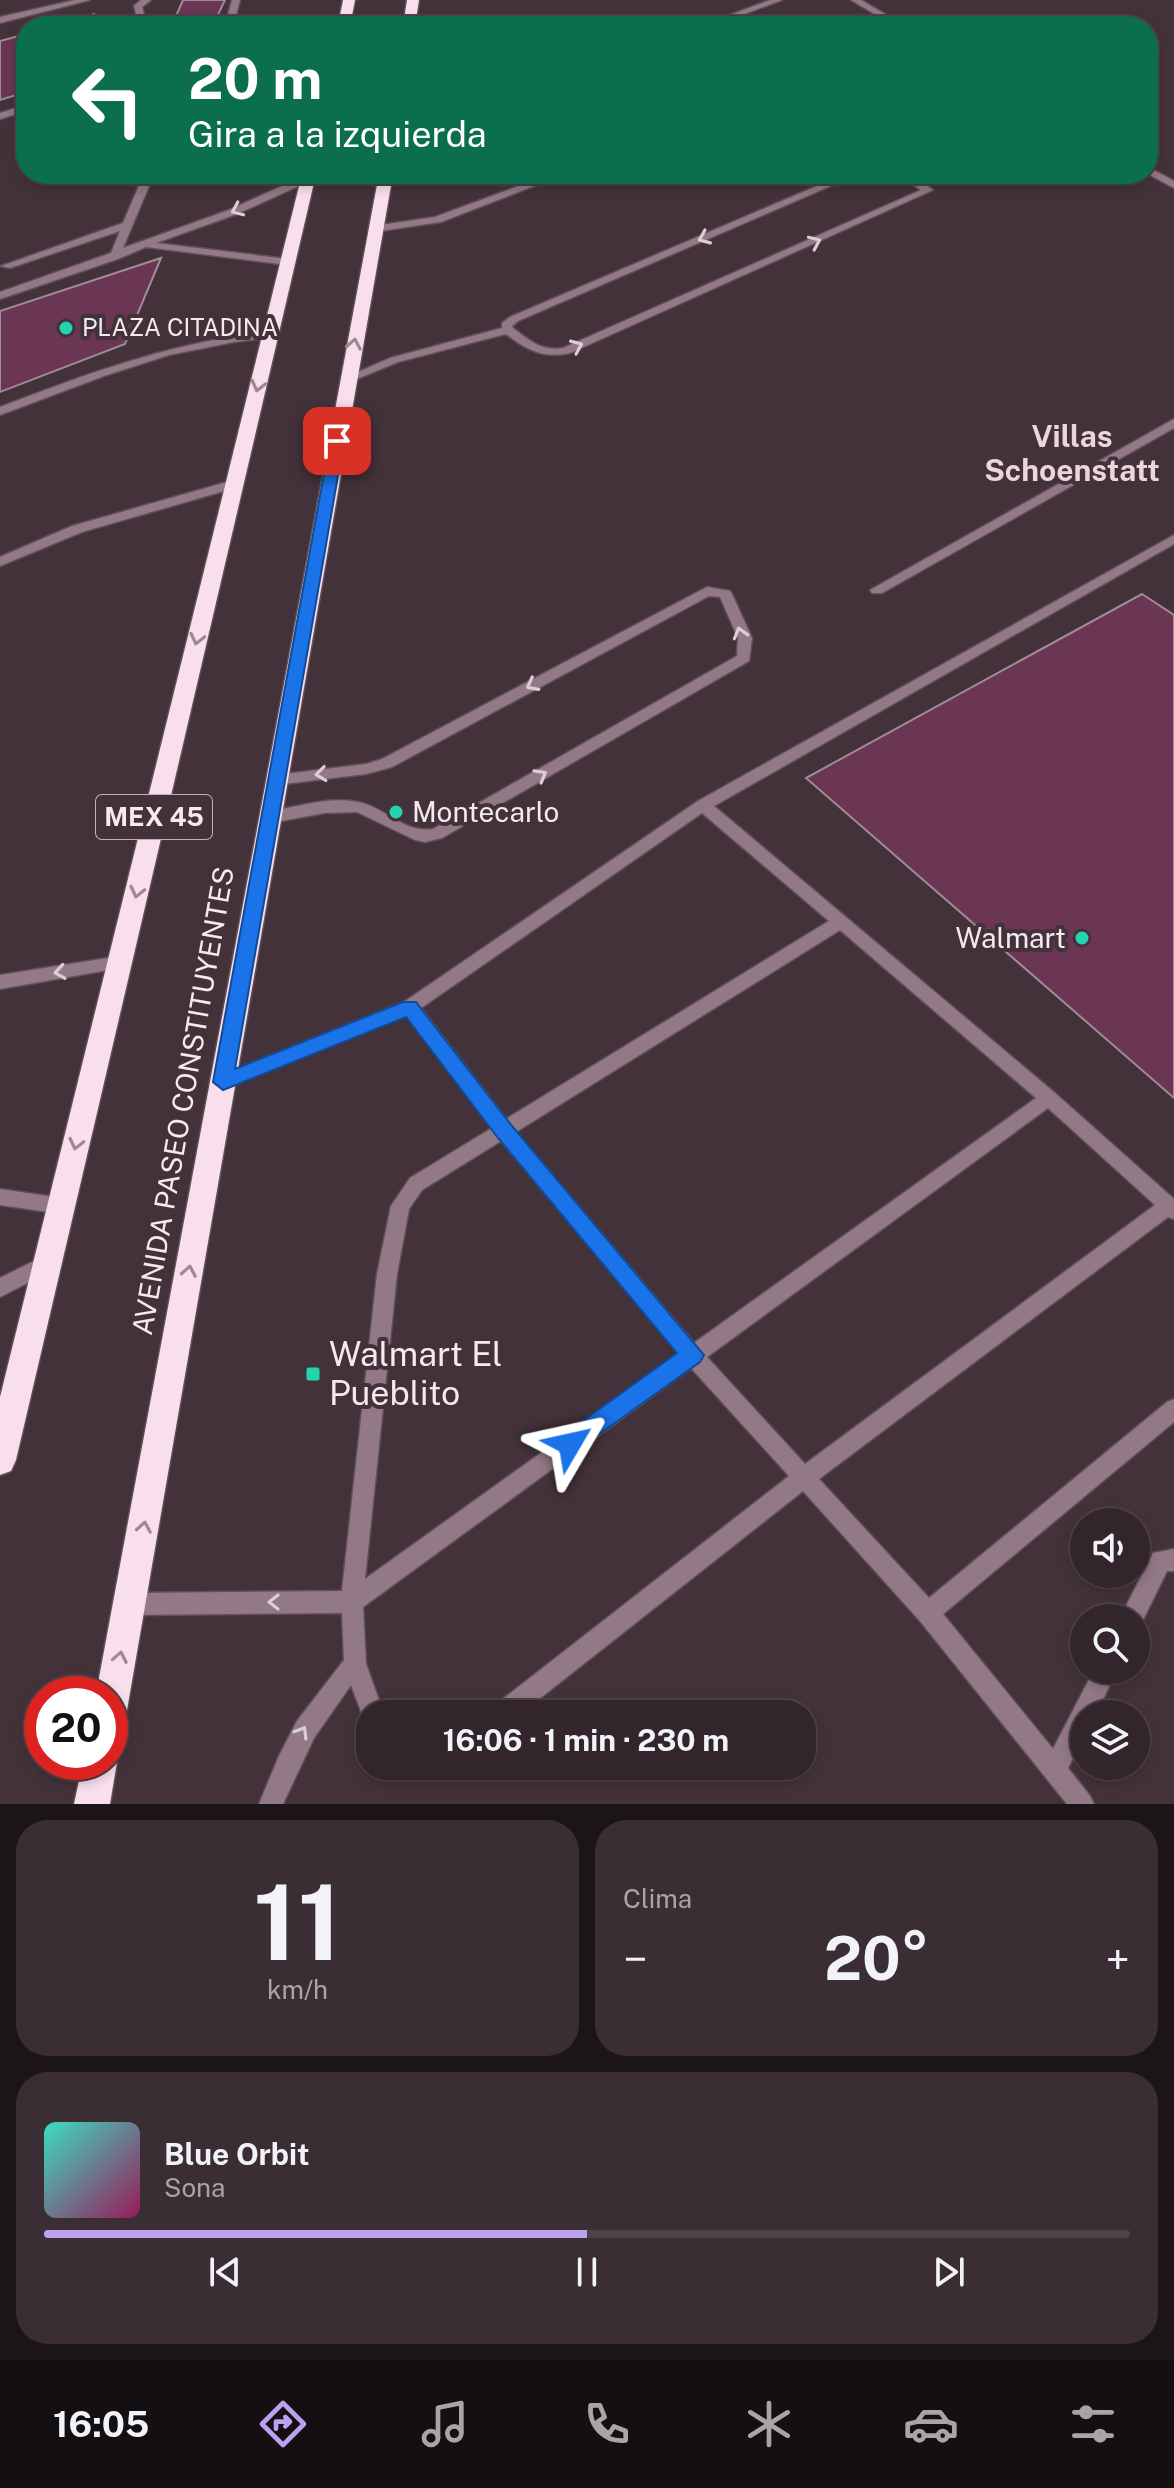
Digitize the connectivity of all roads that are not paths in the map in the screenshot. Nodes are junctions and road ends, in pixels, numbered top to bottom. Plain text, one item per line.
1 (86, 0) edge
2 (147, 0) edge
3 (778, 0) edge
4 (855, 0) edge
5 (17, 16) edge
6 (140, 16) edge
7 (732, 16) edge
8 (883, 16) edge
9 (145, 184) edge
10 (292, 184) edge
11 (307, 184) edge
12 (384, 184) edge
13 (533, 184) edge
14 (830, 184) edge
15 (921, 184) edge
16 (127, 225) junction
17 (374, 229) junction
18 (146, 246) junction
19 (114, 257) junction
20 (288, 262) junction
21 (6, 266) dead end
22 (0, 296) edge
23 (508, 330) junction
24 (270, 335) junction
25 (348, 379) junction
26 (0, 411) edge
27 (1174, 423) edge
28 (234, 484) junction
29 (1174, 539) edge
30 (0, 562) edge
31 (877, 590) dead end
32 (276, 780) junction
33 (703, 805) junction
34 (270, 817) junction
35 (841, 922) junction
36 (120, 962) junction
37 (0, 982) edge
38 (410, 1007) junction
39 (223, 1082) junction
40 (1049, 1098) junction
41 (505, 1132) junction
42 (0, 1197) edge
43 (62, 1206) junction
44 (1171, 1208) edge
45 (46, 1264) junction
46 (0, 1288) edge
47 (692, 1355) junction
48 (1174, 1409) edge
49 (0, 1460) edge
50 (803, 1478) junction
51 (1174, 1560) edge
52 (352, 1602) junction
53 (130, 1604) junction
54 (1139, 1604) edge
55 (928, 1613) junction
56 (355, 1664) junction
57 (116, 1676) edge
58 (1099, 1684) edge
59 (368, 1700) edge
60 (520, 1700) edge
61 (1054, 1771) junction
62 (97, 1780) edge
63 (92, 1804) edge
64 (271, 1804) edge
65 (1082, 1804) edge

1 - 5 street
2 - 6 street
3 - 7 street
4 - 8 street
9 - 16 street
10 -> 18 street
11 - 20 highway, MEX 45
12 - 17 highway, AVENIDA PASEO CONSTITUYENTES
13 - 17 street
14 -> 23 street
23 -> 15 street
16 - 19 street
16 - 21 street
25 -> 17 highway, AVENIDA PASEO CONSTITUYENTES
18 - 19 street
18 - 20 street
19 - 22 street
20 - 24 highway, MEX 45
23 - 25 street
24 - 26 street
24 -> 28 highway, MEX 45
25 - 32 highway, AVENIDA PASEO CONSTITUYENTES
27 - 31 street
28 - 30 street
28 -> 36 highway, MEX 45
29 - 33 street
32 - 34 highway, AVENIDA PASEO CONSTITUYENTES
34 -> 32 street
33 - 35 street
33 - 38 street
34 - 39 highway, AVENIDA PASEO CONSTITUYENTES
35 - 40 street
35 - 41 street
36 -> 37 street
36 -> 43 highway, MEX 45
38 - 39 street
38 - 41 street
53 -> 39 highway, AVENIDA PASEO CONSTITUYENTES
40 - 44 street
40 - 47 street
41 - 47 street
41 - 52 street
42 - 43 street
43 - 45 highway, MEX 45
44 - 50 street
45 - 46 street
45 - 49 highway, MEX 45
47 - 50 street
47 - 52 street
48 - 55 street
50 - 55 street
50 - 60 street
51 - 54 street
52 -> 53 street
52 - 56 street
57 -> 53 highway, AVENIDA PASEO CONSTITUYENTES
55 - 61 street
56 - 59 street
64 -> 56 street
58 - 61 street
61 - 65 street
62 - 63 highway

